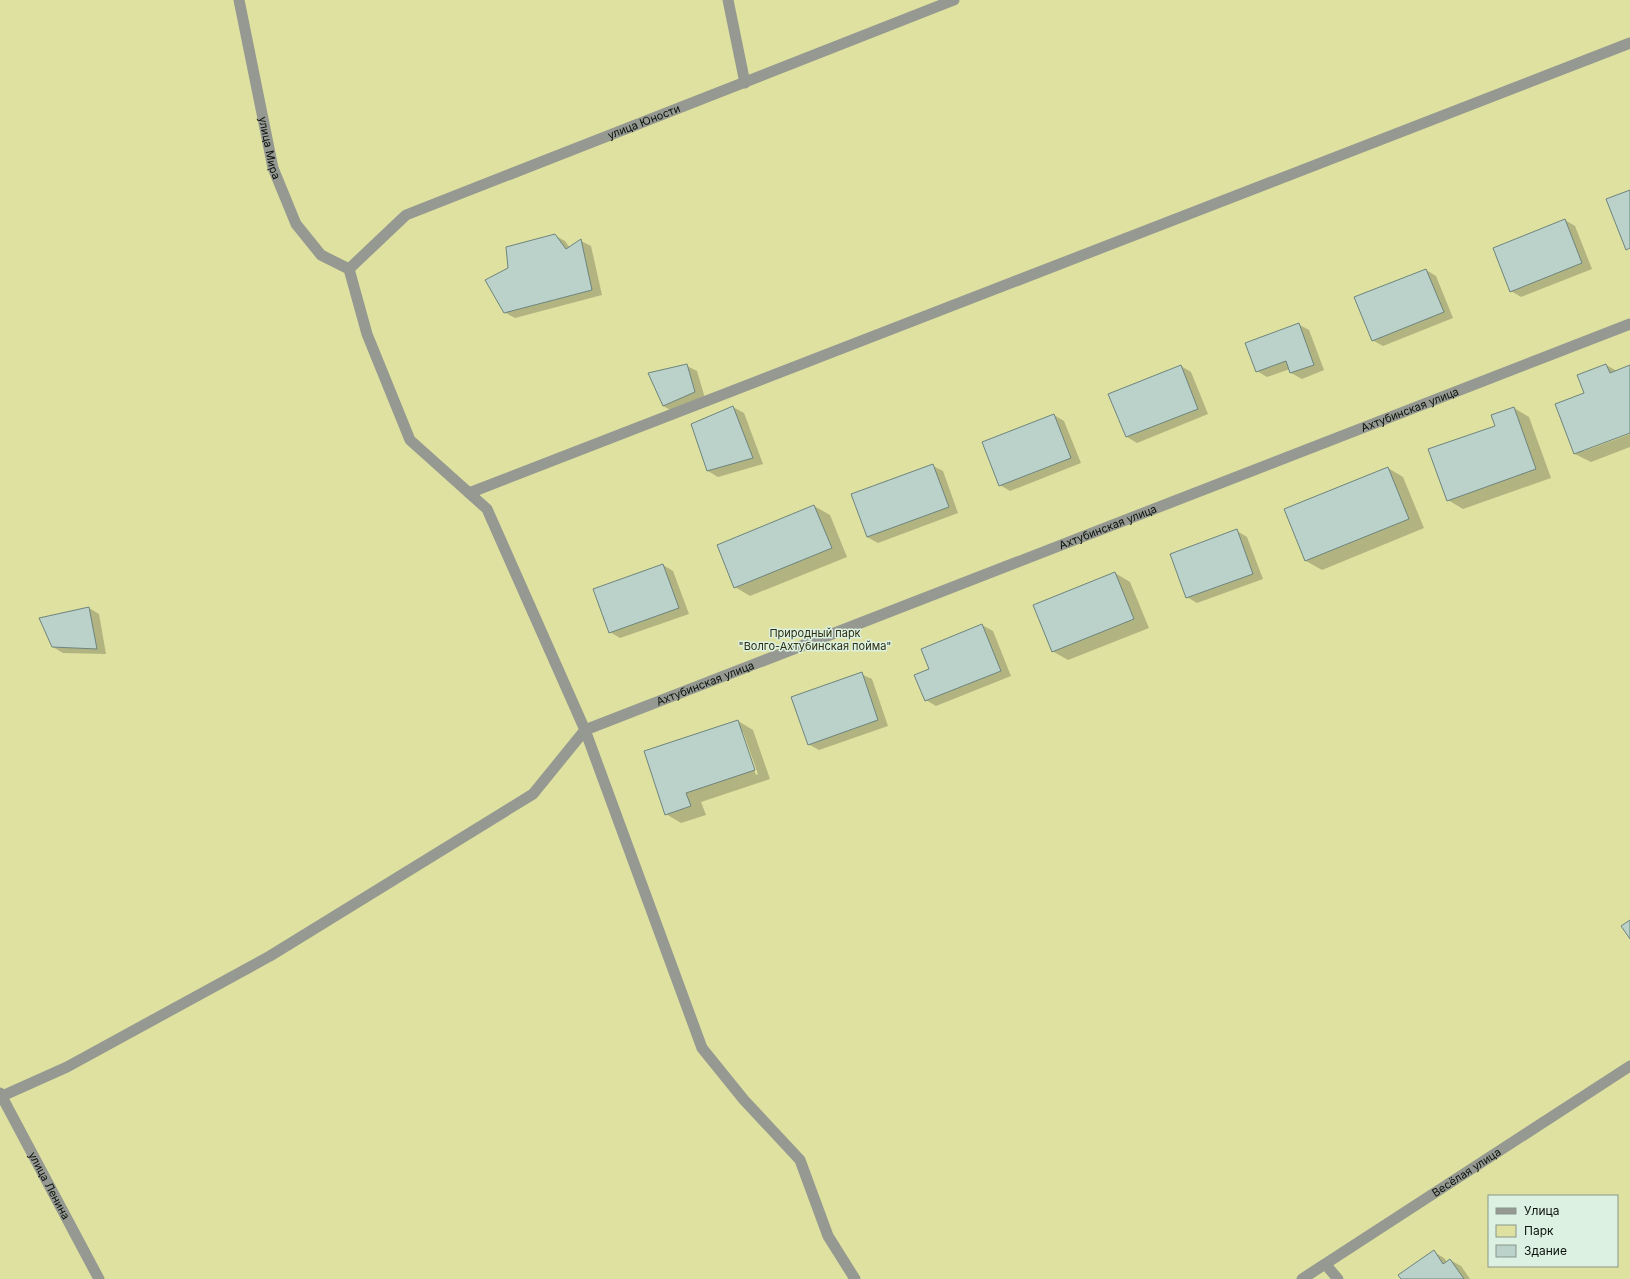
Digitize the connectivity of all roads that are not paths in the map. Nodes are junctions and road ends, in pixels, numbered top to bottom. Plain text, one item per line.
1 (239, 0) edge
2 (728, 0) edge
3 (954, 0) edge
4 (1630, 43) edge
5 (744, 83) junction
6 (348, 269) junction
7 (1630, 324) edge
8 (469, 493) junction
9 (585, 730) junction
10 (1630, 1066) edge
11 (1, 1095) edge
12 (1326, 1265) junction
13 (99, 1279) edge
14 (855, 1279) edge
15 (1302, 1279) edge
16 (1338, 1279) edge

1 - 6 street, улица Мира
2 - 5 street
3 - 5 street, улица Юности
4 - 8 street
5 - 6 street, улица Юности
6 - 8 street
7 - 9 street, Ахтубинская улица
8 - 9 street
9 - 11 street
9 - 14 street
10 - 12 street, Весёлая улица
11 - 13 street, улица Ленина
12 - 15 street, Весёлая улица
12 - 16 street

